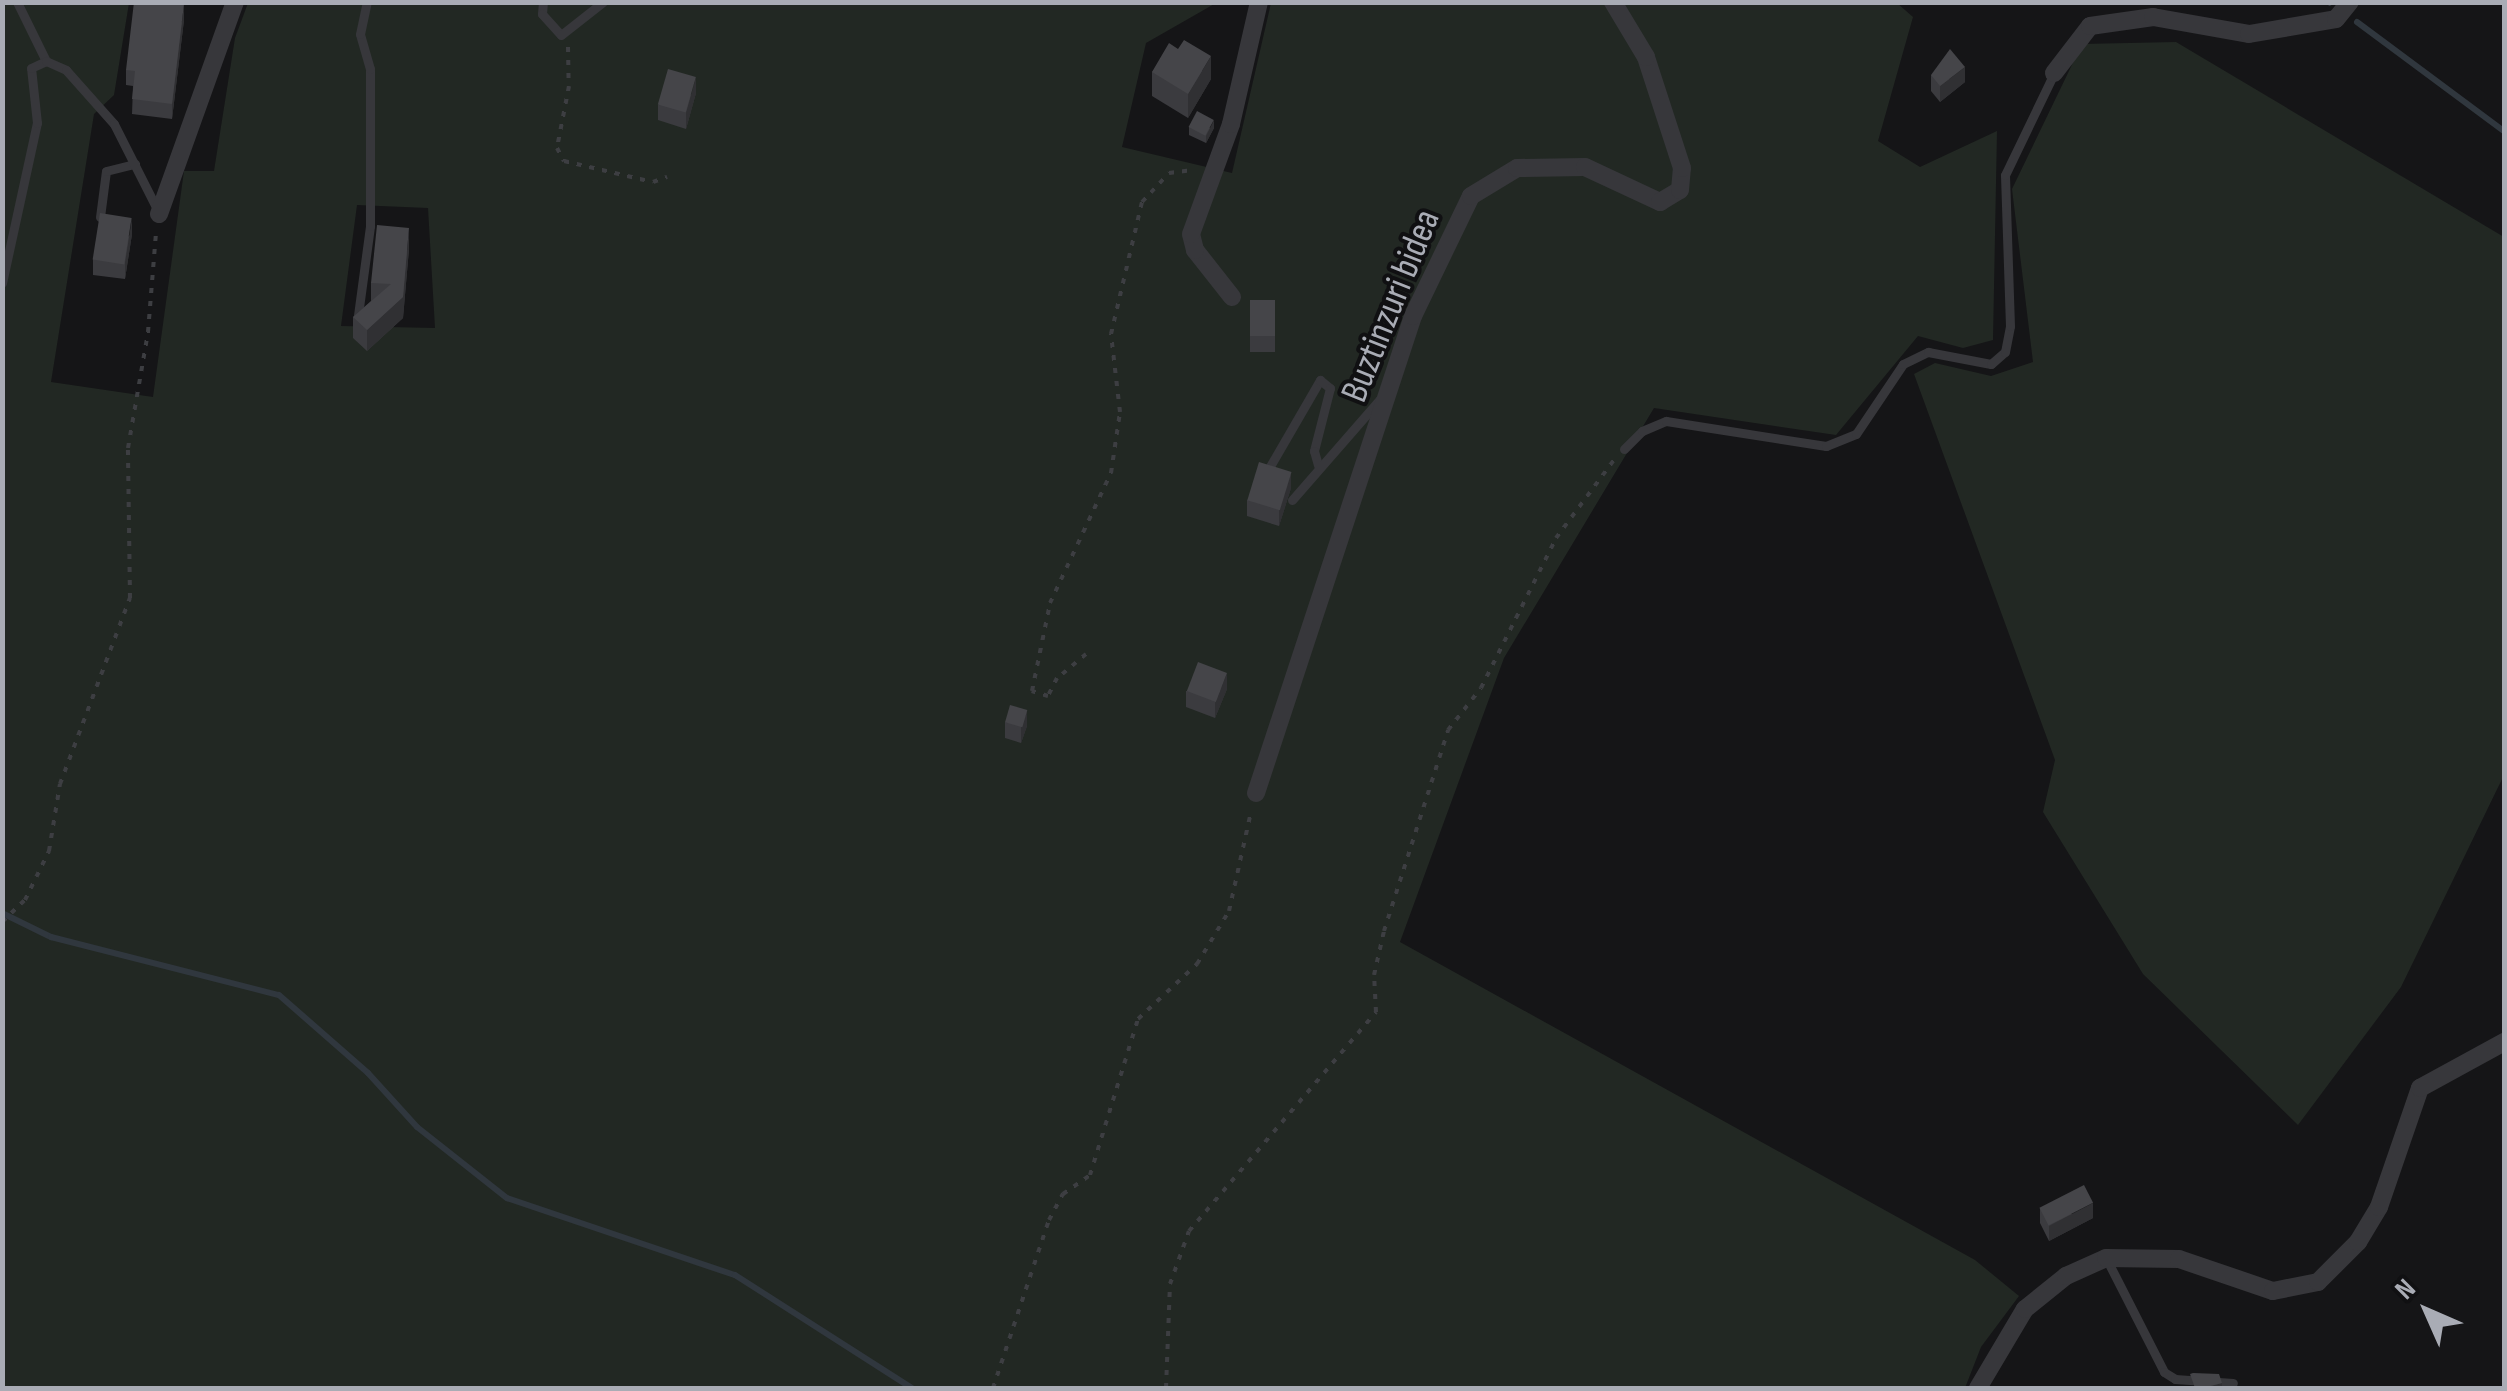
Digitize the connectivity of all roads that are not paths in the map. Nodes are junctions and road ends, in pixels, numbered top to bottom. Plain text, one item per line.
1 (16, 2) edge
2 (235, 2) edge
3 (367, 2) edge
4 (543, 2) edge
5 (603, 2) edge
6 (1259, 2) edge
7 (1613, 2) edge
8 (2350, 2) edge
9 (46, 61) junction
10 (2054, 73) joint
11 (135, 164) junction
12 (159, 214) joint
13 (100, 216) edge
14 (2, 283) edge
15 (1232, 297) dead end
16 (358, 316) edge
17 (1390, 387) junction
18 (1624, 449) road end
19 (1318, 464) junction
20 (1269, 468) edge
21 (1292, 500) dead end
22 (1256, 793) road end
23 (2504, 1042) edge
24 (2106, 1258) junction
25 (2233, 1382) dead end
26 (1978, 1388) edge

1 - 9 lane
2 - 12 street
3 - 16 lane
4 - 5 lane
6 - 15 street
7 - 17 street, Buztinzuri bidea
8 - 10 street
9 - 11 lane
9 - 14 lane
10 - 18 lane
11 - 12 lane
11 - 13 lane
17 - 19 lane
17 - 22 street, Buztinzuri bidea
19 - 20 lane
19 - 21 lane
23 - 24 street
24 - 25 lane
24 - 26 street

